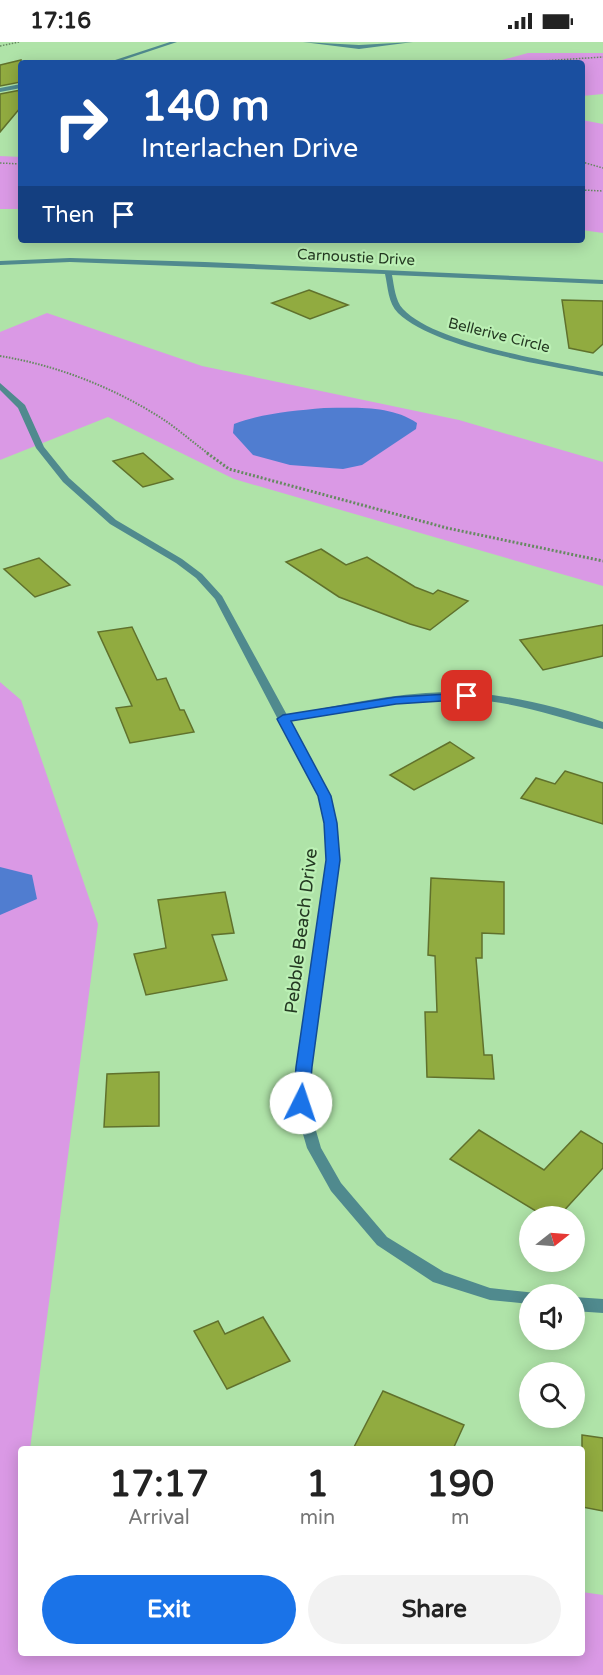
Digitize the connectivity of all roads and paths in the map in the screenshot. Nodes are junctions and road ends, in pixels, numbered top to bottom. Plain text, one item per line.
1 (19, 42) edge
2 (175, 42) edge
3 (305, 42) edge
4 (411, 42) edge
5 (0, 46) edge
6 (603, 57) edge
7 (118, 60) edge
8 (556, 60) edge
9 (18, 87) edge
10 (0, 90) edge
11 (0, 163) edge
12 (585, 163) edge
13 (18, 164) edge
14 (603, 168) edge
15 (585, 190) edge
16 (603, 191) edge
17 (0, 263) edge
18 (388, 272) junction
19 (603, 282) edge
20 (0, 356) edge
21 (603, 374) edge
22 (0, 385) edge
23 (603, 561) edge
24 (283, 719) junction
25 (603, 726) edge
26 (519, 1297) edge
27 (585, 1305) edge
28 (603, 1306) edge

1 - 5 path
2 - 7 street
3 - 4 street
6 - 8 path
9 - 10 street
11 - 13 path
12 - 14 path
15 - 16 path
17 - 18 street, Carnoustie Drive
18 - 19 street, Carnoustie Drive
18 - 21 street, Bellerive Circle
20 - 23 path
22 - 24 street, Pebble Beach Drive
24 - 25 street
24 - 26 street, Pebble Beach Drive
27 - 28 street

